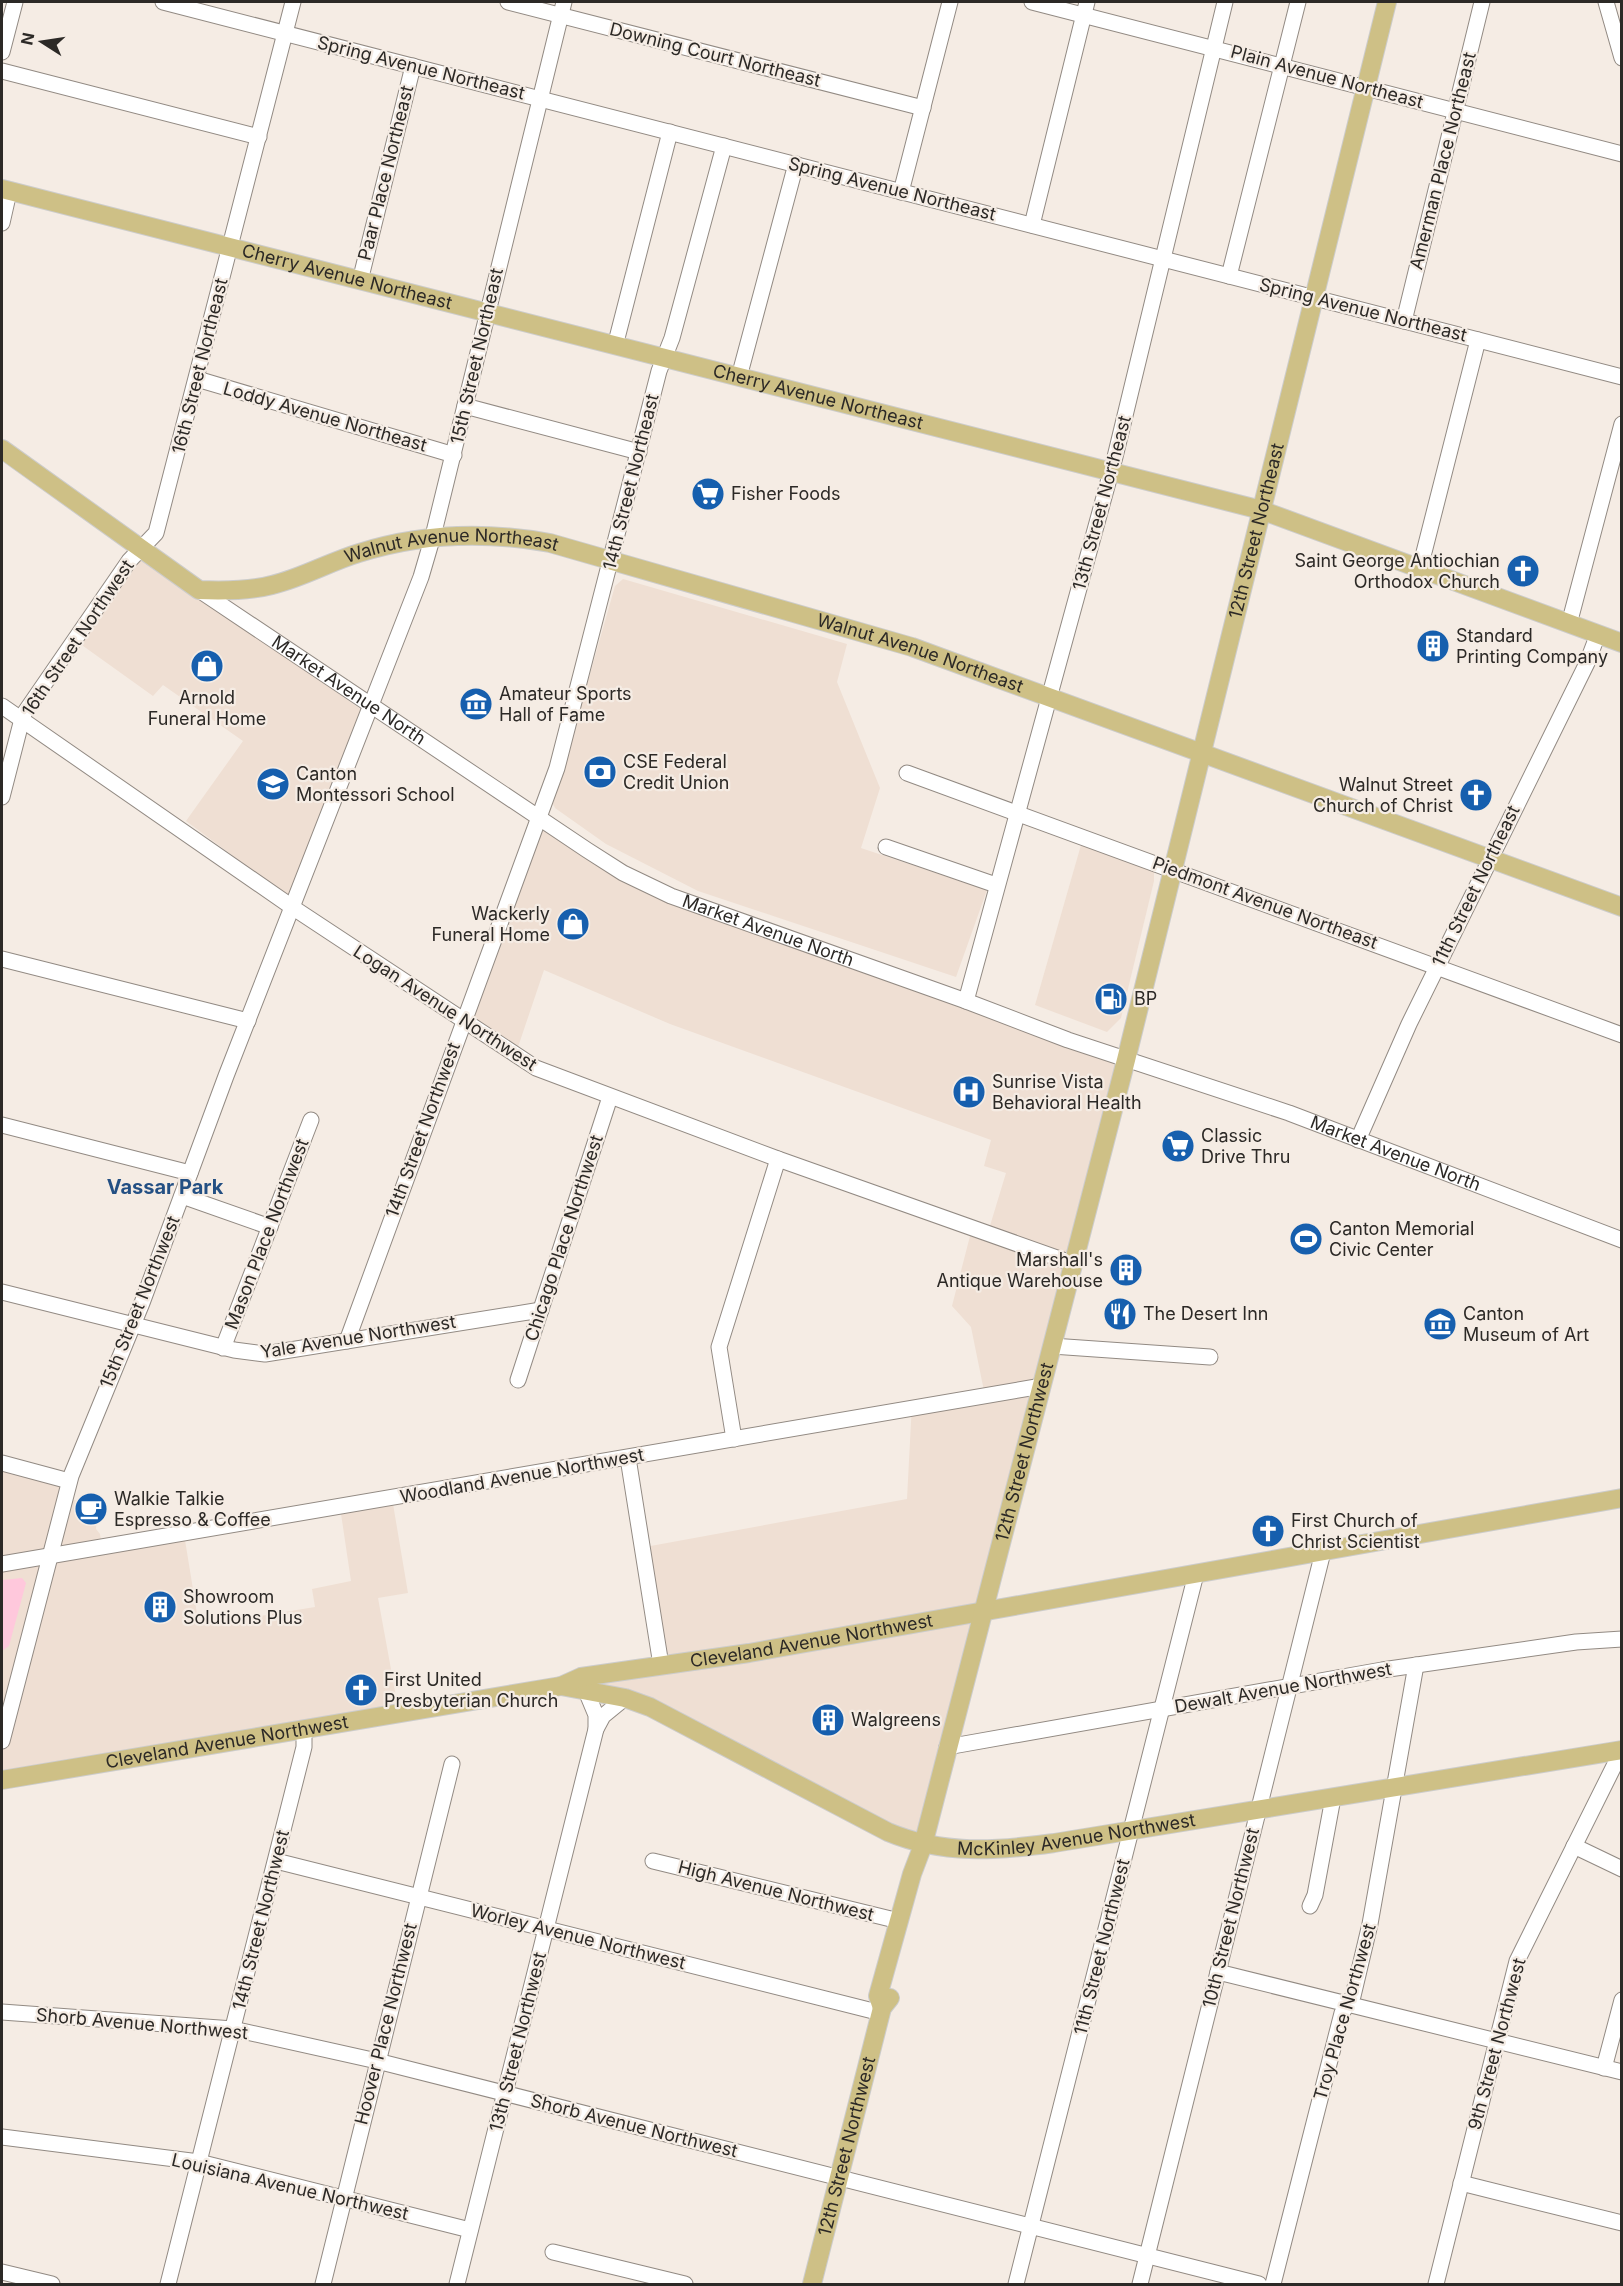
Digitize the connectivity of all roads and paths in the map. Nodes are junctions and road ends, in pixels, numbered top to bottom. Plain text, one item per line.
1 (15, 2) edge
2 (163, 2) edge
3 (294, 2) edge
4 (508, 2) edge
5 (950, 2) edge
6 (1032, 2) edge
7 (1225, 2) edge
8 (1298, 2) edge
9 (1387, 2) edge
10 (1482, 2) edge
11 (1612, 7) edge
12 (563, 8) edge
13 (1086, 8) edge
14 (285, 33) junction
15 (1214, 48) junction
16 (2, 52) edge
17 (1622, 58) edge
18 (1282, 65) junction
19 (413, 66) junction
20 (2, 71) edge
21 (1366, 87) junction
22 (541, 98) junction
23 (923, 108) junction
24 (1455, 110) junction
25 (670, 132) junction
26 (259, 137) junction
27 (724, 146) junction
28 (1622, 154) edge
29 (796, 164) junction
30 (5, 190) edge
31 (902, 192) junction
32 (2, 223) edge
33 (1032, 225) junction
34 (230, 248) junction
35 (1164, 259) junction
36 (1229, 276) junction
37 (360, 281) junction
38 (1314, 297) junction
39 (487, 314) junction
40 (1404, 321) junction
41 (1478, 340) junction
42 (615, 346) junction
43 (664, 358) junction
44 (739, 377) junction
45 (1622, 377) edge
46 (197, 380) junction
47 (465, 406) junction
48 (1622, 424) edge
49 (2, 449) edge
50 (639, 452) junction
51 (453, 455) junction
52 (1111, 471) junction
53 (1261, 510) junction
54 (433, 536) junction
55 (140, 549) junction
56 (612, 559) junction
57 (1420, 568) junction
58 (199, 590) junction
59 (1569, 624) junction
60 (1598, 634) junction
61 (1622, 643) edge
62 (1048, 695) junction
63 (2, 705) edge
64 (370, 705) junction
65 (21, 719) junction
66 (1202, 751) junction
67 (907, 773) dead end
68 (2, 797) edge
69 (1017, 812) junction
70 (539, 818) junction
71 (886, 847) dead end
72 (1491, 858) junction
73 (1172, 868) junction
74 (996, 885) junction
75 (292, 907) junction
76 (1622, 907) edge
77 (2, 959) edge
78 (1437, 967) junction
79 (966, 1001) junction
80 (248, 1021) junction
81 (463, 1022) junction
82 (1622, 1035) edge
83 (1126, 1060) junction
84 (610, 1097) junction
85 (311, 1120) dead end
86 (2, 1125) edge
87 (1358, 1140) junction
88 (778, 1159) junction
89 (190, 1173) junction
90 (182, 1196) junction
91 (270, 1227) junction
92 (1622, 1240) edge
93 (1074, 1264) junction
94 (2, 1292) edge
95 (541, 1310) junction
96 (133, 1324) junction
97 (347, 1341) junction
98 (1052, 1346) junction
99 (223, 1348) junction
100 (1210, 1357) dead end
101 (518, 1380) dead end
102 (1042, 1386) junction
103 (734, 1439) junction
104 (628, 1458) junction
105 (2, 1463) edge
106 (69, 1481) junction
107 (1622, 1498) edge
108 (1323, 1552) junction
109 (48, 1556) junction
110 (2, 1564) edge
111 (1196, 1574) junction
112 (983, 1612) junction
113 (1622, 1639) edge
114 (661, 1665) junction
115 (1416, 1665) junction
116 (561, 1686) junction
117 (1289, 1686) junction
118 (586, 1691) junction
119 (625, 1698) junction
120 (1162, 1709) junction
121 (304, 1729) junction
122 (596, 1729) junction
123 (2, 1741) edge
124 (947, 1747) junction
125 (1622, 1750) edge
126 (452, 1764) dead end
127 (2, 1780) edge
128 (1396, 1787) junction
129 (1333, 1798) junction
130 (1258, 1809) junction
131 (1132, 1831) junction
132 (923, 1845) junction
133 (1574, 1846) junction
134 (276, 1861) junction
135 (653, 1861) dead end
136 (1622, 1869) edge
137 (419, 1896) junction
138 (1310, 1906) dead end
139 (899, 1921) junction
140 (546, 1928) junction
141 (1218, 1972) junction
142 (1622, 2000) edge
143 (1348, 2003) junction
144 (882, 2011) junction
145 (2, 2012) edge
146 (233, 2029) junction
147 (1497, 2041) junction
148 (377, 2061) junction
149 (1604, 2068) junction
150 (1622, 2072) edge
151 (505, 2094) junction
152 (2, 2137) edge
153 (199, 2162) junction
154 (839, 2180) junction
155 (1461, 2183) junction
156 (344, 2199) junction
157 (1622, 2223) edge
158 (1031, 2227) junction
159 (470, 2230) junction
160 (553, 2252) dead end
161 (1147, 2256) junction
162 (2, 2272) edge
163 (52, 2284) edge
164 (168, 2284) edge
165 (323, 2284) edge
166 (457, 2284) edge
167 (685, 2284) edge
168 (812, 2284) edge
169 (1016, 2284) edge
170 (1140, 2284) edge
171 (1259, 2284) edge
172 (1273, 2284) edge
173 (1436, 2284) edge

1 - 16 street
2 - 14 street, Spring Avenue Northeast
3 - 14 street, 16th Street Northeast
4 - 12 street, Downing Court Northeast
5 - 23 street
6 - 13 street, Plain Avenue Northeast
7 - 15 street, 13th Street Northeast
8 - 18 street
9 - 21 main road, 12th Street Northeast
10 - 24 street, Amerman Place Northeast
11 - 17 street
12 - 22 street, 15th Street Northeast
12 - 23 street, Downing Court Northeast
13 - 15 street, Plain Avenue Northeast
13 - 33 street
14 - 19 street, Spring Avenue Northeast
14 - 26 street, 16th Street Northeast
15 - 18 street, Plain Avenue Northeast
15 - 35 street, 13th Street Northeast
18 - 21 street, Plain Avenue Northeast
18 - 36 street
19 - 22 street, Spring Avenue Northeast
19 - 37 street, Paar Place Northeast
20 - 26 street
21 - 24 street, Plain Avenue Northeast
21 - 38 main road, 12th Street Northeast
22 - 25 street, Spring Avenue Northeast
22 - 39 street, 15th Street Northeast
23 - 31 street
24 - 28 street, Plain Avenue Northeast
24 - 40 street, Amerman Place Northeast
25 - 27 street, Spring Avenue Northeast
25 - 42 street
26 - 34 street, 16th Street Northeast
27 - 29 street, Spring Avenue Northeast
27 - 43 street, 14th Street Northeast
29 - 31 street, Spring Avenue Northeast
29 - 44 street
30 - 32 street
30 - 34 main road, Cherry Avenue Northeast
31 - 33 street, Spring Avenue Northeast
33 - 35 street, Spring Avenue Northeast
34 - 37 main road, Cherry Avenue Northeast
34 - 46 street, 16th Street Northeast
35 - 36 street, Spring Avenue Northeast
35 - 52 street, 13th Street Northeast
36 - 38 street, Spring Avenue Northeast
37 - 39 main road, Cherry Avenue Northeast
38 - 40 street, Spring Avenue Northeast
38 - 53 main road, 12th Street Northeast
39 - 42 main road, Cherry Avenue Northeast
39 - 47 street, 15th Street Northeast
40 - 41 street, Spring Avenue Northeast
41 - 45 street, Spring Avenue Northeast
41 - 57 street
42 - 43 main road, Cherry Avenue Northeast
43 - 44 main road, Cherry Avenue Northeast
43 - 50 street, 14th Street Northeast
44 - 52 main road, Cherry Avenue Northeast
46 - 51 street, Loddy Avenue Northeast
46 - 55 street, 16th Street Northeast
47 - 50 street
47 - 51 street, 15th Street Northeast
48 - 59 street
49 - 55 main road, Market Avenue North
50 - 56 street, 14th Street Northeast
51 - 54 street, 15th Street Northeast
52 - 53 main road, Cherry Avenue Northeast
52 - 62 street, 13th Street Northeast
53 - 57 main road, Cherry Avenue Northeast
53 - 66 main road, 12th Street Northeast
54 - 56 main road, Walnut Avenue Northeast
54 - 58 main road, Walnut Avenue Northeast
54 - 64 street, 15th Street Northeast
55 - 58 main road, Market Avenue North
55 - 65 street, 16th Street Northwest
56 - 62 main road, Walnut Avenue Northeast
56 - 70 street, 14th Street Northeast
57 - 59 main road, Cherry Avenue Northeast
58 - 64 street, Market Avenue North
59 - 60 main road, Cherry Avenue Northeast
60 - 61 main road, Cherry Avenue Northeast
60 - 72 street, 11th Street Northeast
62 - 66 main road, Walnut Avenue Northeast
62 - 69 street, 13th Street Northeast
63 - 65 street, Logan Avenue Northwest
64 - 70 street, Market Avenue North
64 - 75 street, 15th Street Northwest
65 - 68 street, 16th Street Northwest
65 - 75 street, Logan Avenue Northwest
66 - 72 main road, Walnut Avenue Northeast
66 - 73 main road, 12th Street Northeast
67 - 69 street, Piedmont Avenue Northeast
69 - 73 street, Piedmont Avenue Northeast
69 - 74 street, 13th Street Northeast
70 - 79 street, Market Avenue North
70 - 81 street, 14th Street Northwest
71 - 74 street
72 - 76 main road, Walnut Avenue Northeast
72 - 78 street, 11th Street Northeast
73 - 78 street, Piedmont Avenue Northeast
73 - 83 main road, 12th Street Northeast
74 - 79 street, 13th Street Northeast
75 - 80 street, 15th Street Northwest
75 - 81 street, Logan Avenue Northwest
77 - 80 street
78 - 82 street, Piedmont Avenue Northeast
78 - 87 street, 11th Street Northeast
79 - 83 street, Market Avenue North
80 - 89 street, 15th Street Northwest
81 - 84 street, Logan Avenue Northwest
81 - 97 street, 14th Street Northwest
83 - 87 street, Market Avenue North
83 - 93 main road, 12th Street Northwest
84 - 88 street, Logan Avenue Northwest
84 - 95 street, Chicago Place Northwest
85 - 91 street, Mason Place Northwest
86 - 89 street
87 - 92 street, Market Avenue North
88 - 93 street, Logan Avenue Northwest
88 - 103 street
89 - 90 street, 15th Street Northwest
90 - 91 street
90 - 96 street, 15th Street Northwest
91 - 99 street, Mason Place Northwest
93 - 98 main road, 12th Street Northwest
94 - 96 street, Yale Avenue Northwest
95 - 97 street, Yale Avenue Northwest
95 - 101 street, Chicago Place Northwest
96 - 99 street, Yale Avenue Northwest
96 - 106 street, 15th Street Northwest
97 - 99 street, Yale Avenue Northwest
98 - 100 street
98 - 102 main road, 12th Street Northwest
102 - 103 street, Woodland Avenue Northwest
102 - 112 main road, 12th Street Northwest
103 - 104 street, Woodland Avenue Northwest
104 - 109 street, Woodland Avenue Northwest
104 - 114 street
105 - 106 street
106 - 109 street, 15th Street Northwest
107 - 108 main road, Cleveland Avenue Northwest
108 - 111 main road, Cleveland Avenue Northwest
108 - 117 street, 10th Street Northwest
109 - 110 street, Woodland Avenue Northwest
109 - 123 street, 15th Street Northwest
111 - 112 main road, Cleveland Avenue Northwest
111 - 120 street, 11th Street Northwest
112 - 114 main road, Cleveland Avenue Northwest
112 - 124 main road, 12th Street Northwest
113 - 115 street, Dewalt Avenue Northwest
114 - 116 main road, Cleveland Avenue Northwest
115 - 117 street, Dewalt Avenue Northwest
115 - 128 street, Troy Place Northwest
116 - 118 main road, McKinley Avenue Northwest
116 - 121 main road, Cleveland Avenue Northwest
117 - 120 street, Dewalt Avenue Northwest
117 - 130 street, 10th Street Northwest
118 - 119 main road, McKinley Avenue Northwest
118 - 122 street, 13th Street Northwest
119 - 122 street, 13th Street Northwest
119 - 132 main road, McKinley Avenue Northwest
120 - 124 street, Dewalt Avenue Northwest
120 - 131 street, 11th Street Northwest
121 - 127 main road, Cleveland Avenue Northwest
121 - 134 street, 14th Street Northwest
122 - 140 street, 13th Street Northwest
124 - 132 main road, 12th Street Northwest
125 - 128 main road, McKinley Avenue Northwest
125 - 133 street, 9th Street Northwest
126 - 137 street, Hoover Place Northwest
128 - 129 main road, McKinley Avenue Northwest
128 - 143 street, Troy Place Northwest
129 - 130 main road, McKinley Avenue Northwest
129 - 138 street
130 - 131 main road, McKinley Avenue Northwest
130 - 141 street, 10th Street Northwest
131 - 132 main road, McKinley Avenue Northwest
131 - 158 street, 11th Street Northwest
132 - 139 main road, 12th Street Northwest
132 - 144 main road, 12th Street Northwest
133 - 136 street
133 - 147 street, 9th Street Northwest
134 - 137 street, Worley Avenue Northwest
134 - 146 street, 14th Street Northwest
135 - 139 street, High Avenue Northwest
137 - 140 street, Worley Avenue Northwest
137 - 148 street, Hoover Place Northwest
139 - 144 main road, 12th Street Northwest
140 - 144 street, Worley Avenue Northwest
140 - 151 street, 13th Street Northwest
141 - 143 street
141 - 161 street, 10th Street Northwest
142 - 149 street
143 - 147 street
143 - 172 street, Troy Place Northwest
144 - 154 main road, 12th Street Northwest
145 - 146 street, Shorb Avenue Northwest
146 - 148 street, Shorb Avenue Northwest
146 - 153 street, 14th Street Northwest
147 - 149 street
147 - 155 street, 9th Street Northwest
148 - 151 street, Shorb Avenue Northwest
148 - 156 street, Hoover Place Northwest
149 - 150 street
151 - 154 street, Shorb Avenue Northwest
151 - 159 street, 13th Street Northwest
152 - 153 street, Louisiana Avenue Northwest
153 - 156 street, Louisiana Avenue Northwest
153 - 164 street, 14th Street Northwest
154 - 158 street, Shorb Avenue Northwest
154 - 168 main road, 12th Street Northwest
155 - 157 street
155 - 173 street, 9th Street Northwest
156 - 159 street, Louisiana Avenue Northwest
156 - 165 street, Hoover Place Northwest
158 - 161 street, Shorb Avenue Northwest
158 - 169 street, 11th Street Northwest
159 - 166 street, 13th Street Northwest
160 - 167 street
161 - 170 street, 10th Street Northwest
161 - 171 street, Shorb Avenue Northwest
162 - 163 street

